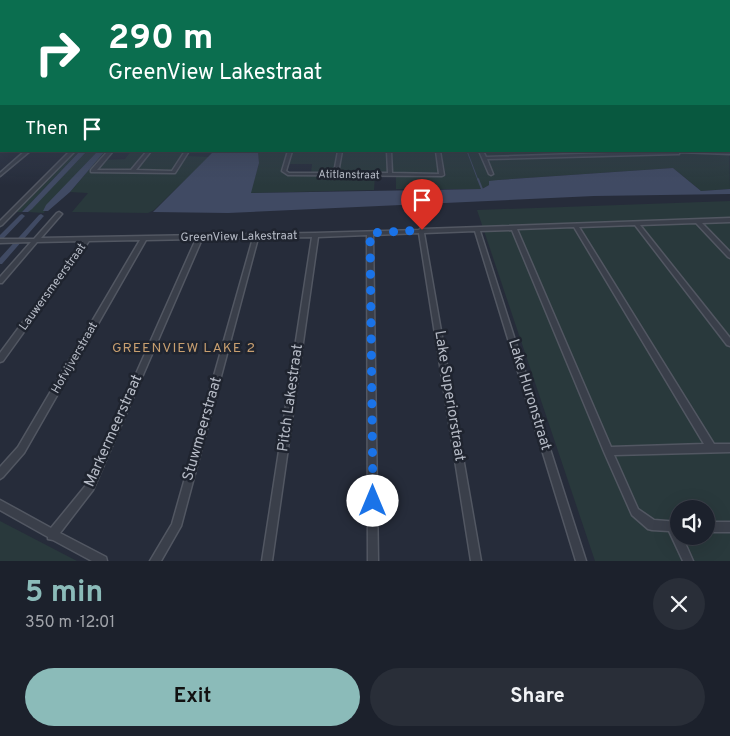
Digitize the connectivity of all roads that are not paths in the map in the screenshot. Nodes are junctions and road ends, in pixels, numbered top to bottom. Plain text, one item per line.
1 (28, 152) edge
2 (72, 152) edge
3 (110, 152) edge
4 (148, 152) edge
5 (186, 152) edge
6 (290, 152) edge
7 (340, 152) edge
8 (389, 152) edge
9 (438, 152) edge
10 (481, 152) edge
11 (676, 152) edge
12 (730, 153) edge
13 (484, 158) junction
14 (132, 172) junction
15 (336, 174) junction
16 (491, 174) dead end
17 (0, 175) edge
18 (390, 175) junction
19 (59, 214) dead end
20 (730, 220) edge
21 (697, 221) junction
22 (636, 223) junction
23 (0, 224) edge
24 (576, 226) junction
25 (514, 228) junction
26 (477, 229) junction
27 (422, 230) junction
28 (370, 233) junction
29 (315, 235) junction
30 (256, 236) junction
31 (200, 237) junction
32 (144, 238) junction
33 (88, 239) junction
34 (33, 240) junction
35 (0, 241) edge
36 (730, 256) edge
37 (0, 281) edge
38 (730, 343) edge
39 (0, 359) edge
40 (711, 448) junction
41 (730, 448) edge
42 (608, 451) junction
43 (0, 474) edge
44 (0, 505) edge
45 (670, 527) edge
46 (715, 528) edge
47 (730, 528) edge
48 (52, 535) junction
49 (682, 545) edge
50 (102, 561) edge
51 (155, 561) edge
52 (267, 561) edge
53 (373, 561) edge
54 (476, 561) edge
55 (581, 561) edge
56 (688, 561) edge

1 - 17 street
2 - 23 street
3 - 14 street
4 - 14 street
5 - 14 street
6 - 15 street, Atitlanstraat
7 - 15 street
8 - 18 street
9 - 18 street, Atitlanstraat
10 - 13 street
11 - 12 street
11 - 13 street
13 - 16 street
15 - 18 street, Atitlanstraat
19 - 34 street
20 - 21 street, GreenView Lakestraat
21 - 22 street, GreenView Lakestraat
21 - 36 street
22 - 24 street, GreenView Lakestraat
22 - 38 street
24 - 25 street, GreenView Lakestraat
24 - 40 street
25 - 26 street, GreenView Lakestraat
25 - 42 street
26 - 27 street, GreenView Lakestraat
26 - 55 street, Lake Huronstraat
27 - 28 street, GreenView Lakestraat
27 - 54 street, Lake Superiorstraat
28 - 29 street, GreenView Lakestraat
28 - 53 street
29 - 30 street, GreenView Lakestraat
29 - 52 street, Pitch Lakestraat
30 - 31 street, GreenView Lakestraat
30 - 51 street, Stuwmeerstraat
31 - 32 street, GreenView Lakestraat
31 - 48 street, Markermeerstraat
32 - 33 street, GreenView Lakestraat
32 - 43 street, Hofvijverstraat
33 - 34 street, GreenView Lakestraat
33 - 39 street, Lauwersmeerstraat
34 - 35 street, GreenView Lakestraat
34 - 37 street
40 - 41 street
40 - 42 street
42 - 45 street
44 - 48 street
46 - 47 street
48 - 50 street
49 - 56 street

